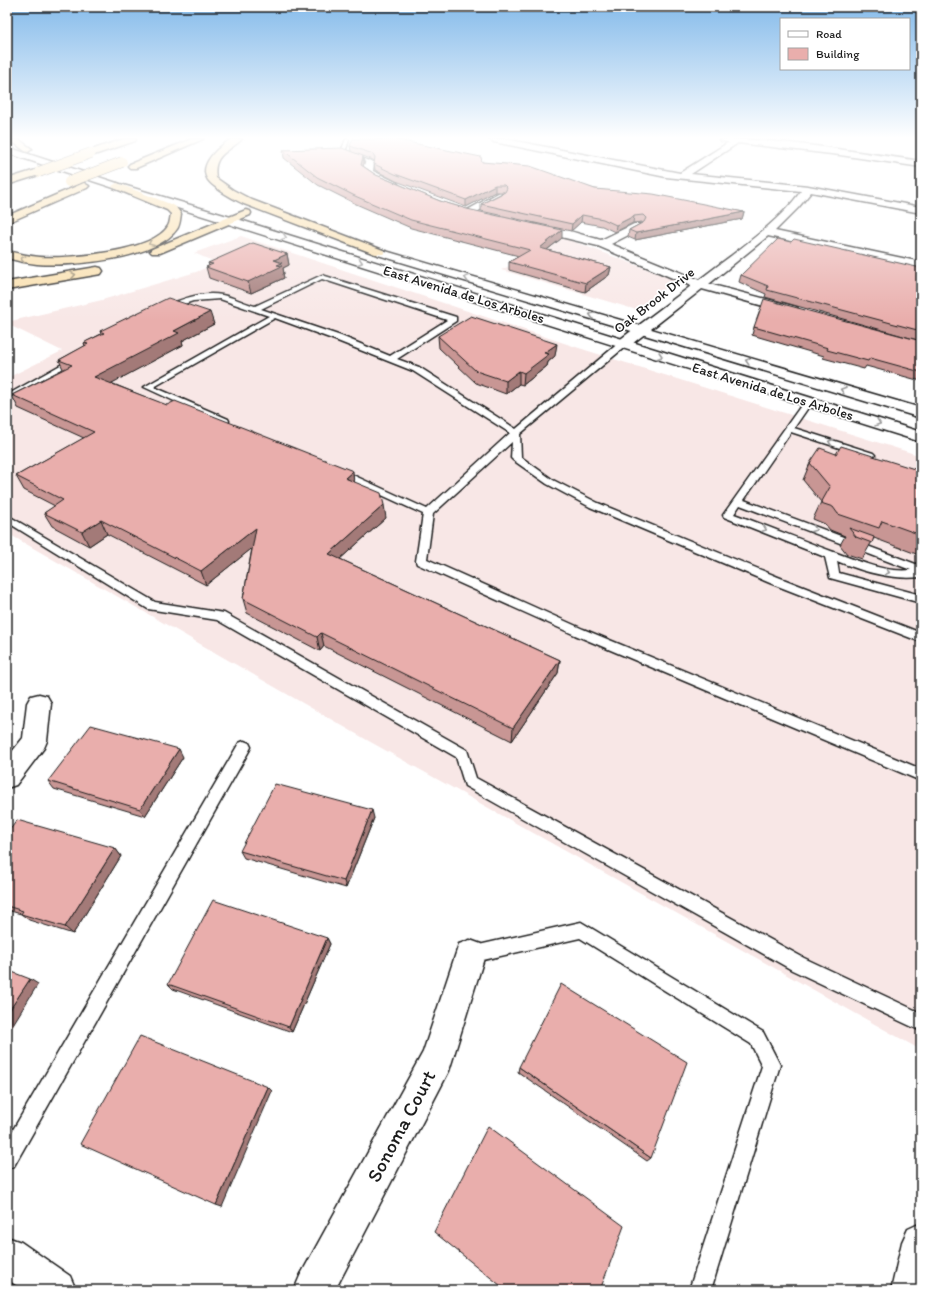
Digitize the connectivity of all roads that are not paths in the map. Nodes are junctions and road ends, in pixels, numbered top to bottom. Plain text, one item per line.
1 (53, 200) edge
2 (150, 200) edge
3 (172, 200) edge
4 (244, 200) edge
5 (490, 200) edge
6 (801, 200) edge
7 (865, 200) edge
8 (921, 210) edge
9 (246, 213) joint
10 (230, 214) junction
11 (486, 218) edge
12 (7, 220) edge
13 (523, 225) edge
14 (638, 226) edge
15 (766, 232) junction
16 (602, 244) junction
17 (379, 252) junction
18 (7, 254) edge
19 (921, 266) edge
20 (700, 285) junction
21 (7, 286) edge
22 (255, 309) junction
23 (159, 312) edge
24 (806, 314) edge
25 (274, 316) junction
26 (643, 330) junction
27 (623, 344) junction
28 (81, 356) edge
29 (391, 359) junction
30 (7, 398) edge
31 (808, 402) junction
32 (921, 413) edge
33 (233, 425) edge
34 (790, 429) junction
35 (516, 433) junction
36 (921, 437) edge
37 (877, 457) edge
38 (331, 468) edge
39 (738, 501) junction
40 (428, 513) junction
41 (7, 518) edge
42 (830, 554) junction
43 (921, 571) edge
44 (921, 599) edge
45 (921, 638) edge
46 (39, 703) dead end
47 (244, 747) dead end
48 (921, 775) edge
49 (7, 777) edge
50 (470, 955) joint
51 (921, 1022) edge
52 (7, 1159) edge
53 (921, 1242) edge
54 (7, 1256) edge
55 (56, 1290) edge
56 (314, 1290) edge
57 (700, 1290) edge
58 (911, 1290) edge

1 - 12 highway
2 -> 18 highway
3 - 10 street, East Avenida de Los Arboles
4 - 17 highway
5 - 11 street
6 - 15 street, Oak Brook Drive
7 - 8 street
9 - 10 highway
9 - 17 street, East Avenida de Los Arboles
21 -> 10 highway
10 -> 27 street, East Avenida de Los Arboles
13 - 16 street
14 - 16 street
15 - 19 street
15 - 20 street, Oak Brook Drive
16 - 20 street
26 -> 17 street, East Avenida de Los Arboles
20 - 24 street
20 - 26 street, Oak Brook Drive
22 - 23 lane
22 - 25 lane
22 - 29 lane
25 - 29 lane
25 - 33 lane
26 - 27 street, Oak Brook Drive
32 -> 26 street, East Avenida de Los Arboles
27 -> 31 street, East Avenida de Los Arboles
27 - 35 lane, Oak Brook Drive
28 - 30 lane
29 - 35 lane
31 - 34 lane
31 -> 36 street, East Avenida de Los Arboles
37 -> 34 lane
34 - 39 lane
35 - 40 lane, Oak Brook Drive
35 - 45 lane
38 - 40 lane
39 -> 42 lane
39 -> 43 lane
40 - 48 lane
41 - 51 lane
42 -> 43 lane
42 - 44 lane
46 - 49 street
47 - 52 lane
50 - 56 street, Sonoma Court
50 - 57 lane
53 - 58 street
54 - 55 street

